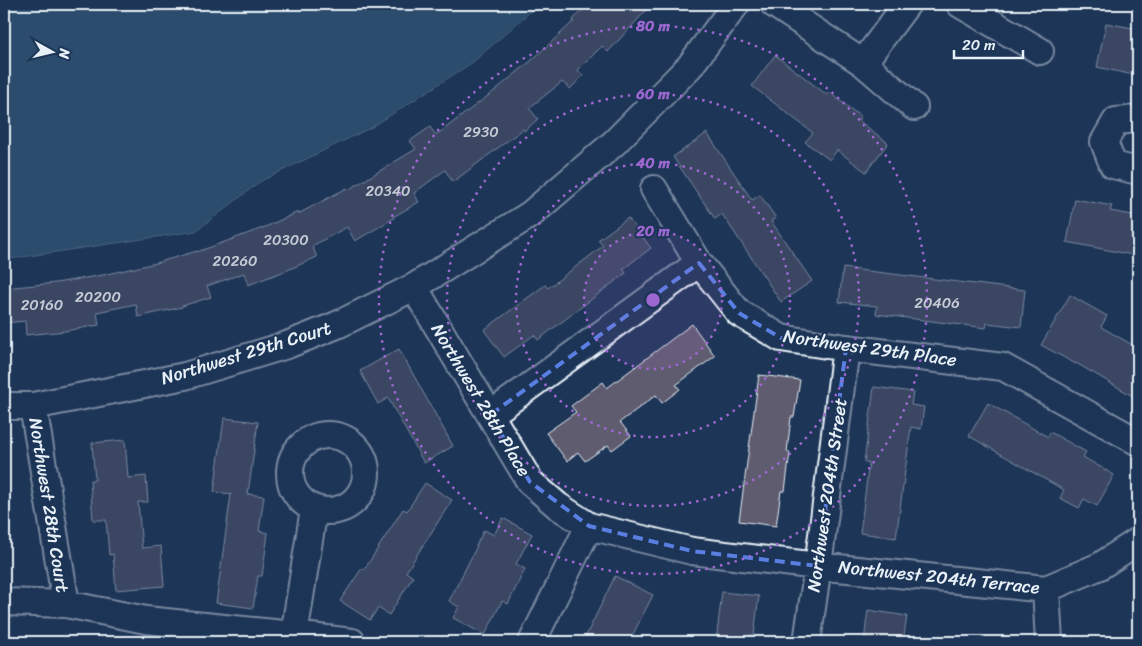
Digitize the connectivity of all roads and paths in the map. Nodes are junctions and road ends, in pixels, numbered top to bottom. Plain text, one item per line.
1 (736, 4) edge
2 (774, 4) edge
3 (907, 4) edge
4 (960, 4) edge
5 (1040, 51) dead end
6 (863, 63) junction
7 (914, 108) dead end
8 (1138, 119) edge
9 (1138, 171) edge
10 (654, 189) dead end
11 (699, 263) junction
12 (414, 287) junction
13 (846, 348) junction
14 (4, 406) edge
15 (33, 406) junction
16 (490, 415) junction
17 (1138, 442) edge
18 (314, 509) dead end
19 (589, 526) junction
20 (1138, 541) edge
21 (818, 566) junction
22 (1046, 589) junction
23 (4, 602) edge
24 (66, 604) junction
25 (294, 635) junction
26 (352, 642) edge
27 (532, 642) edge
28 (807, 642) edge
29 (1049, 642) edge

1 - 12 street, Northwest 29th Court
2 - 6 street
3 - 6 street
4 - 5 street
6 - 7 street
8 - 9 street
10 - 11 street, Northwest 29th Place
11 - 13 street, Northwest 29th Place
11 - 16 street
12 - 15 street, Northwest 29th Court
12 - 16 street, Northwest 28th Place
13 - 17 street, Northwest 29th Place
13 - 21 street, Northwest 204th Street
14 - 15 street, Northwest 29th Court
15 - 24 street, Northwest 28th Court
16 - 19 street, Northwest 28th Place
18 - 25 street
19 - 21 street, Northwest 28th Place
19 - 27 street
20 - 22 street, Northwest 204th Terrace
21 - 22 street, Northwest 204th Terrace
21 - 28 street, Northwest 204th Street
22 - 29 street
23 - 24 street, Northwest 28th Court
24 - 25 street, Northwest 28th Court
25 - 26 street, Northwest 28th Court

